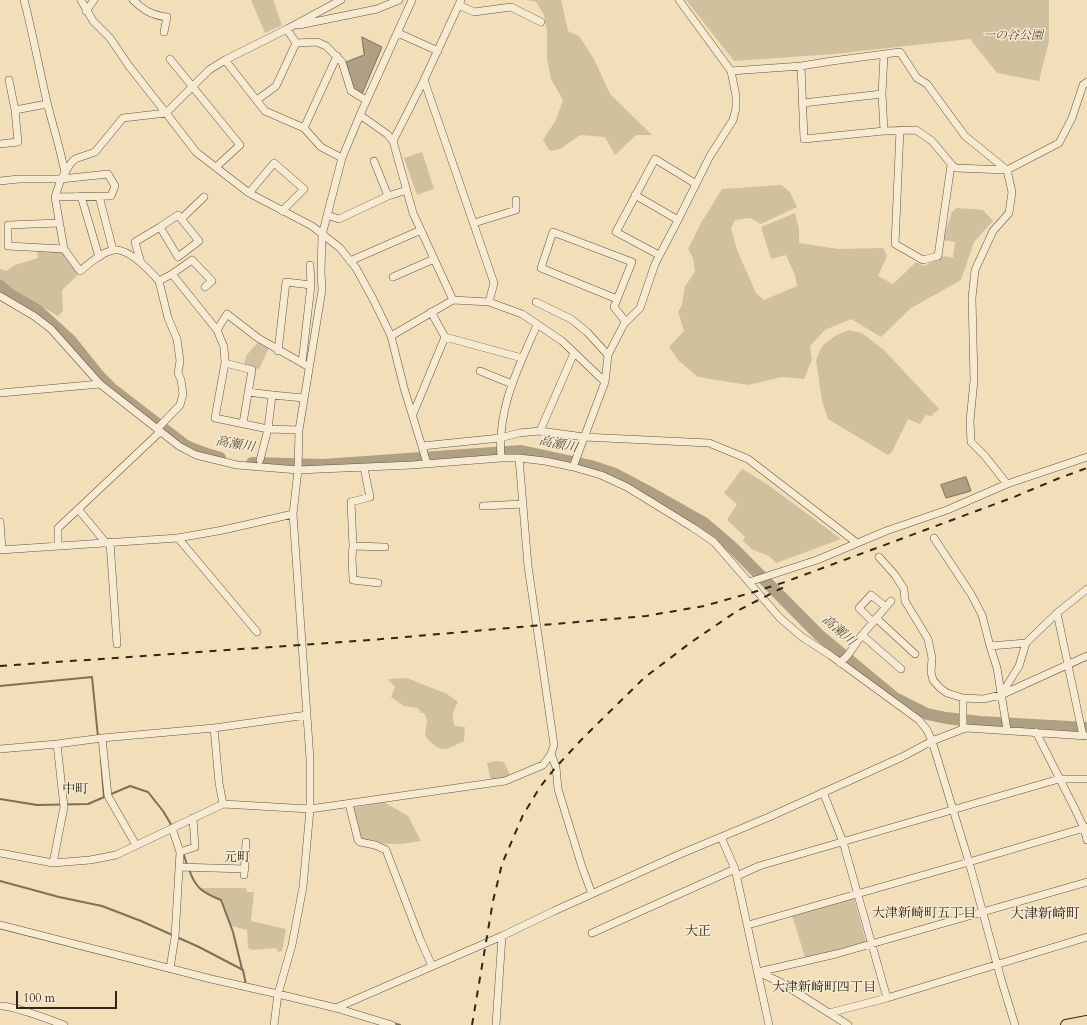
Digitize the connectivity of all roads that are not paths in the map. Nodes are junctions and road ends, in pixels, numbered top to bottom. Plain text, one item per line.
1 (24, 0) edge
2 (81, 0) edge
3 (94, 0) edge
4 (133, 0) edge
5 (341, 0) edge
6 (399, 0) edge
7 (412, 0) edge
8 (679, 0) edge
9 (460, 3) edge
10 (86, 11) junction
11 (541, 22) dead end
12 (289, 28) junction
13 (164, 32) dead end
14 (398, 33) junction
15 (296, 43) junction
16 (438, 51) junction
17 (884, 55) junction
18 (337, 56) junction
19 (170, 59) dead end
20 (225, 60) junction
21 (801, 66) junction
22 (731, 71) junction
23 (9, 80) dead end
24 (424, 80) junction
25 (1087, 82) edge
26 (192, 86) junction
27 (882, 94) junction
28 (257, 100) junction
29 (366, 100) junction
30 (802, 103) junction
31 (48, 104) junction
32 (14, 110) junction
33 (166, 113) junction
34 (360, 115) junction
35 (304, 128) junction
36 (900, 130) junction
37 (884, 131) junction
38 (393, 141) junction
39 (0, 144) edge
40 (342, 158) junction
41 (374, 161) dead end
42 (951, 165) junction
43 (216, 167) junction
44 (1007, 170) junction
45 (63, 177) junction
46 (0, 181) edge
47 (696, 184) junction
48 (407, 190) junction
49 (249, 193) junction
50 (81, 196) junction
51 (99, 196) junction
52 (388, 196) junction
53 (635, 196) junction
54 (54, 197) junction
55 (204, 197) dead end
56 (516, 200) dead end
57 (282, 211) junction
58 (327, 215) junction
59 (181, 219) junction
60 (678, 220) junction
61 (59, 223) junction
62 (474, 224) junction
63 (160, 227) junction
64 (421, 230) junction
65 (322, 235) junction
66 (64, 249) junction
67 (113, 250) junction
68 (659, 255) junction
69 (99, 257) junction
70 (434, 259) junction
71 (350, 261) junction
72 (141, 263) junction
73 (310, 265) dead end
74 (172, 274) junction
75 (393, 277) dead end
76 (159, 281) junction
77 (311, 285) junction
78 (205, 287) dead end
79 (0, 296) edge
80 (617, 299) junction
81 (453, 300) junction
82 (489, 302) junction
83 (536, 302) dead end
84 (431, 312) junction
85 (626, 322) junction
86 (537, 325) junction
87 (217, 330) junction
88 (390, 336) junction
89 (445, 337) junction
90 (278, 350) junction
91 (574, 353) junction
92 (608, 355) junction
93 (522, 358) junction
94 (225, 363) junction
95 (302, 363) junction
96 (308, 368) junction
97 (480, 371) dead end
98 (605, 382) junction
99 (100, 384) junction
100 (512, 384) junction
101 (248, 392) junction
102 (0, 393) edge
103 (272, 395) junction
104 (304, 398) junction
105 (413, 414) junction
106 (243, 423) junction
107 (268, 429) junction
108 (299, 430) junction
109 (159, 431) junction
110 (540, 431) junction
111 (584, 437) junction
112 (500, 438) junction
113 (422, 446) junction
114 (1087, 457) edge
115 (501, 458) junction
116 (519, 458) junction
117 (260, 460) dead end
118 (427, 464) junction
119 (573, 467) junction
120 (364, 468) junction
121 (298, 470) junction
122 (1007, 484) junction
123 (523, 504) junction
124 (483, 506) dead end
125 (78, 509) junction
126 (293, 514) junction
127 (0, 522) edge
128 (178, 538) junction
129 (934, 538) dead end
130 (857, 542) junction
131 (108, 543) junction
132 (58, 546) junction
133 (353, 546) junction
134 (385, 547) dead end
135 (1, 549) edge
136 (879, 557) dead end
137 (749, 582) junction
138 (378, 583) dead end
139 (1087, 589) edge
140 (1057, 613) junction
141 (874, 620) junction
142 (257, 632) dead end
143 (862, 635) junction
144 (1026, 643) junction
145 (117, 644) dead end
146 (990, 646) junction
147 (915, 654) dead end
148 (1087, 656) edge
149 (840, 663) junction
150 (1068, 665) junction
151 (901, 669) dead end
152 (1001, 695) junction
153 (963, 698) junction
154 (307, 715) junction
155 (214, 728) junction
156 (963, 729) junction
157 (1007, 730) junction
158 (1036, 732) junction
159 (1085, 736) edge
160 (102, 738) junction
161 (932, 742) junction
162 (57, 744) junction
163 (0, 749) edge
164 (551, 754) junction
165 (1059, 779) junction
166 (1087, 779) edge
167 (823, 792) junction
168 (223, 804) junction
169 (350, 804) junction
170 (310, 808) junction
171 (952, 810) junction
172 (193, 818) junction
173 (172, 828) junction
174 (1085, 828) edge
175 (721, 837) junction
176 (1087, 840) edge
177 (246, 842) dead end
178 (843, 842) junction
179 (136, 846) junction
180 (180, 852) junction
181 (0, 853) edge
182 (970, 862) junction
183 (53, 863) junction
184 (179, 867) junction
185 (736, 872) junction
186 (1087, 882) edge
187 (857, 893) junction
188 (592, 894) junction
189 (983, 912) junction
190 (0, 925) edge
191 (748, 925) junction
192 (592, 933) dead end
193 (502, 936) junction
194 (1087, 937) edge
195 (870, 944) junction
196 (996, 964) junction
197 (432, 966) junction
198 (170, 968) junction
199 (758, 972) junction
200 (278, 994) junction
201 (887, 998) junction
202 (0, 1006) edge
203 (336, 1008) junction
204 (829, 1013) junction
205 (1087, 1021) edge
206 (64, 1025) edge
207 (274, 1025) edge
208 (392, 1025) edge
209 (496, 1025) edge
210 (769, 1025) edge
211 (848, 1025) edge
212 (1015, 1025) edge
213 (1066, 1025) edge

1 - 31 street
2 - 10 street
3 - 10 street
4 - 13 street
5 - 12 street
6 - 12 street
7 - 14 street
8 - 22 street
9 - 11 street
9 - 16 street
10 - 33 street
12 - 15 street
12 - 20 street
14 - 16 street
14 - 29 street
15 - 18 street
15 - 28 street
16 - 24 street
17 - 21 street
17 - 27 street
17 - 44 street
18 - 29 street
18 - 35 street
19 - 26 street
20 - 26 street
20 - 28 street
21 - 22 street
21 - 30 street
22 - 47 street
23 - 32 street
24 - 38 street
24 - 62 street
25 - 44 street
26 - 33 street
26 - 43 street
27 - 30 street
27 - 37 street
28 - 35 street
29 - 34 street
30 - 37 street
31 - 32 street
31 - 45 street
32 - 39 street
33 - 43 street
33 - 45 street
34 - 38 street
34 - 40 street
35 - 40 street
36 - 37 street
36 - 42 street
36 - 42 street
38 - 48 street
40 - 58 street
41 - 52 street
42 - 44 street
43 - 49 street
44 - 122 street
45 - 46 street
45 - 51 street
45 - 54 street
47 - 53 street
47 - 60 street
48 - 52 street
48 - 64 street
49 - 57 street
49 - 57 street
50 - 51 street
50 - 54 street
50 - 69 street
51 - 67 street
52 - 58 street
53 - 60 street
53 - 68 street
54 - 61 street
55 - 59 street
56 - 62 street
57 - 65 street
58 - 65 street
59 - 63 street
59 - 63 street
60 - 68 street
61 - 66 street
61 - 66 street
62 - 82 street
63 - 72 street
64 - 70 street
64 - 71 street
65 - 71 street
65 - 96 street
66 - 69 street
67 - 69 street
67 - 72 street
68 - 85 street
70 - 75 street
70 - 81 street
71 - 88 street
72 - 76 street
73 - 77 street
74 - 76 street
74 - 78 street
74 - 87 street
76 - 109 street
77 - 90 street
77 - 95 street
79 - 99 street
80 - 80 street
80 - 85 street
81 - 82 street
81 - 84 street
82 - 86 street
83 - 92 street
84 - 88 street
84 - 89 street
85 - 92 street
86 - 91 street
86 - 93 street
87 - 90 street
87 - 94 street
88 - 105 street
89 - 93 street
89 - 105 street
90 - 95 street
91 - 98 street
91 - 110 street
92 - 98 street
93 - 100 street
94 - 101 street
94 - 106 street
95 - 96 street
96 - 104 street
97 - 100 street
98 - 111 street
99 - 102 street
99 - 109 street
100 - 112 street
101 - 103 street
101 - 106 street
103 - 104 street
103 - 107 street
104 - 108 street
105 - 113 street
106 - 107 street
107 - 108 street
107 - 117 street
108 - 121 street
109 - 121 street
109 - 125 street
110 - 111 street
110 - 112 street
111 - 119 street
111 - 130 street
112 - 113 street
112 - 115 street
113 - 118 street
114 - 122 street
115 - 116 street
115 - 118 street
116 - 119 street
116 - 123 street
118 - 120 street
119 - 137 street
120 - 121 street
120 - 133 street
121 - 126 street
122 - 130 street
123 - 124 street
123 - 164 street
125 - 131 street
125 - 132 street
126 - 128 street
126 - 154 street
127 - 135 street
128 - 131 street
128 - 142 street
129 - 146 street
130 - 137 street
131 - 132 street
131 - 145 street
132 - 135 street
133 - 134 street
133 - 138 street
136 - 153 street
137 - 149 street
139 - 140 street
140 - 144 street
140 - 150 street
141 - 141 street
141 - 143 street
141 - 147 street
143 - 149 street
143 - 151 street
144 - 146 street
144 - 152 street
146 - 152 street
148 - 150 street
149 - 161 street
150 - 152 street
150 - 159 street
152 - 153 street
152 - 157 street
153 - 156 street
154 - 155 street
154 - 170 street
155 - 160 street
155 - 168 street
156 - 157 street
156 - 161 street
157 - 158 street
158 - 159 street
158 - 165 street
160 - 162 street
160 - 179 street
161 - 167 street
161 - 171 street
162 - 163 street
162 - 183 street
164 - 169 street
164 - 188 street
165 - 166 street
165 - 171 street
165 - 174 street
167 - 175 street
167 - 178 street
168 - 170 street
168 - 172 street
169 - 170 street
169 - 197 street
170 - 200 street
171 - 178 street
171 - 182 street
172 - 173 street
172 - 180 street
173 - 179 street
173 - 180 street
174 - 176 street
174 - 182 street
175 - 185 street
175 - 188 street
177 - 184 street
178 - 185 street
178 - 187 street
179 - 183 street
180 - 184 street
181 - 183 street
182 - 187 street
182 - 189 street
184 - 198 street
185 - 191 street
185 - 192 street
186 - 189 street
187 - 191 street
187 - 195 street
188 - 193 street
189 - 195 street
189 - 196 street
190 - 198 street
191 - 199 street
193 - 197 street
193 - 209 street
194 - 196 street
195 - 199 street
195 - 201 street
196 - 201 street
196 - 212 street
197 - 203 street
198 - 200 street
199 - 204 street
199 - 210 street
200 - 203 street
200 - 207 street
201 - 204 street
202 - 206 street
203 - 208 street
204 - 211 street
205 - 213 highway

